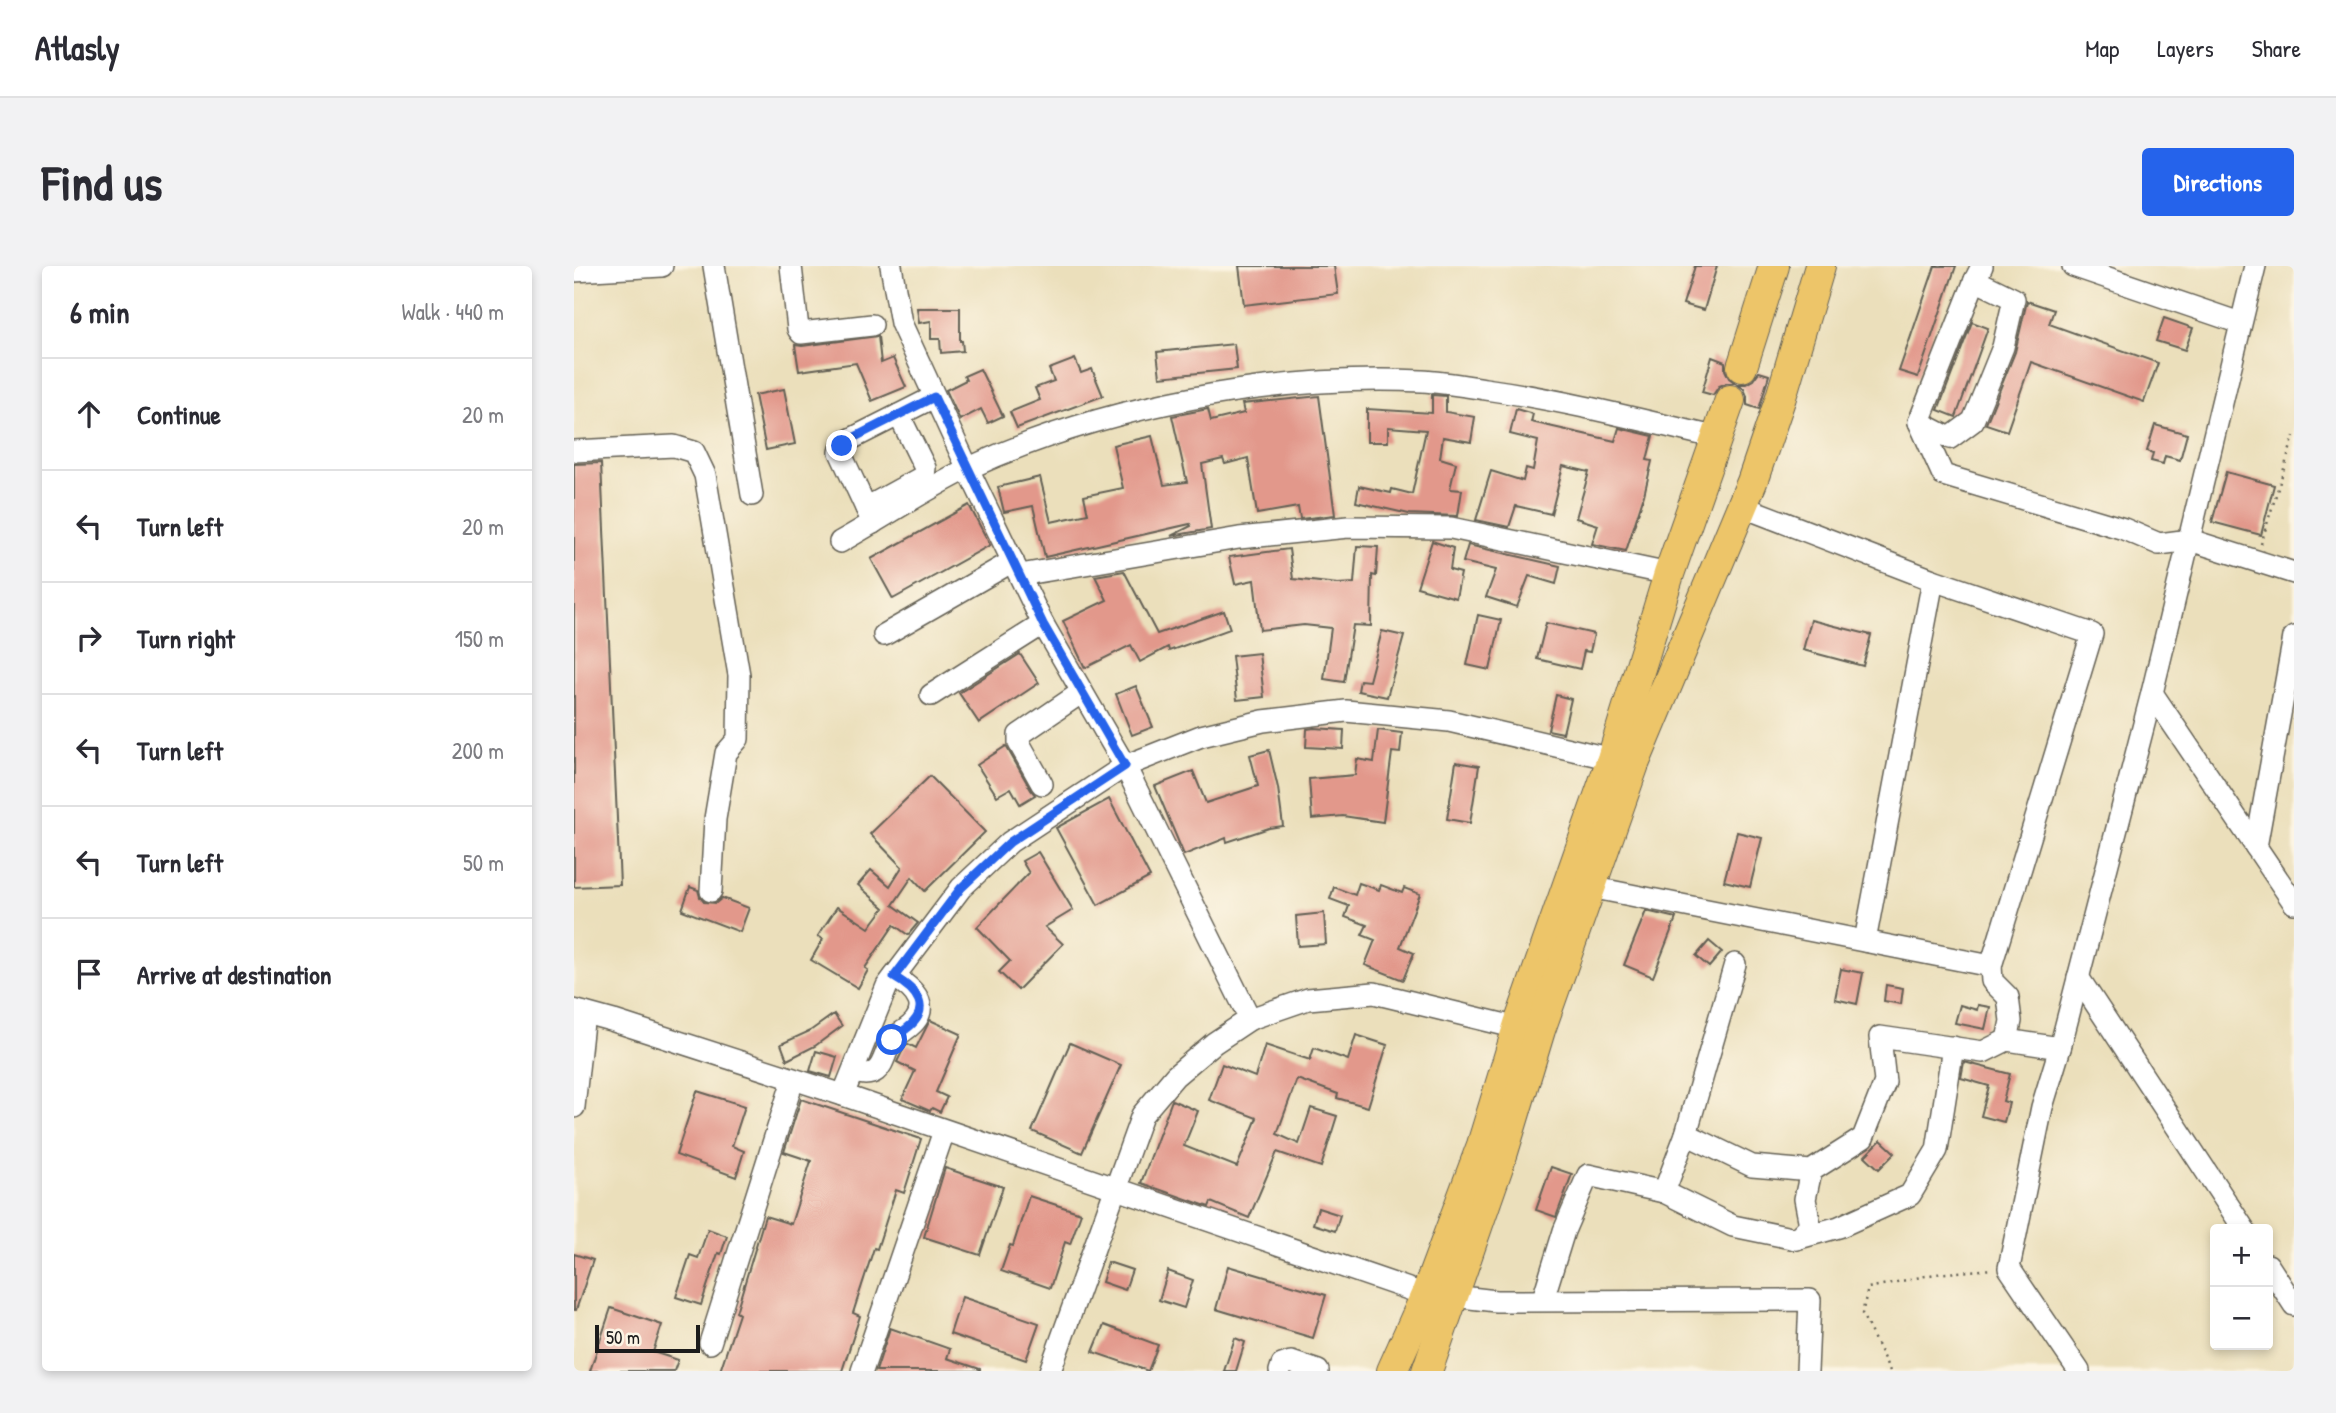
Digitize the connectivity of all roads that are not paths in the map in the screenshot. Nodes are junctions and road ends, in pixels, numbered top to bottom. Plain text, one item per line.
1 (649, 266) edge
2 (714, 266) edge
3 (791, 266) edge
4 (891, 266) edge
5 (1774, 266) edge
6 (1820, 266) edge
7 (2073, 266) edge
8 (2255, 266) edge
9 (607, 268) edge
10 (574, 271) edge
11 (1978, 273) edge
12 (2240, 323) junction
13 (872, 325) dead end
14 (1742, 366) dead end
15 (934, 397) junction
16 (1730, 400) dead end
17 (899, 415) junction
18 (1919, 422) junction
19 (1718, 438) junction
20 (574, 451) edge
21 (968, 468) junction
22 (752, 495) dead end
23 (1741, 506) junction
24 (870, 516) junction
25 (2190, 540) junction
26 (841, 542) dead end
27 (1016, 568) junction
28 (2294, 573) edge
29 (1668, 574) junction
30 (1933, 580) junction
31 (1043, 624) junction
32 (884, 635) dead end
33 (2294, 637) edge
34 (1082, 692) junction
35 (2152, 693) junction
36 (931, 695) dead end
37 (1612, 759) junction
38 (1125, 766) junction
39 (1042, 784) dead end
40 (2256, 847) junction
41 (2284, 875) edge
42 (1590, 887) junction
43 (711, 891) dead end
44 (2294, 903) edge
45 (1866, 941) junction
46 (1735, 964) dead end
47 (1991, 966) junction
48 (894, 977) junction
49 (2078, 977) junction
50 (577, 1007) edge
51 (1250, 1019) junction
52 (1518, 1028) junction
53 (2007, 1040) junction
54 (1953, 1047) junction
55 (2060, 1048) junction
56 (853, 1072) junction
57 (793, 1080) junction
58 (843, 1095) junction
59 (574, 1107) edge
60 (944, 1131) junction
61 (1686, 1135) junction
62 (1811, 1171) junction
63 (1114, 1188) junction
64 (1664, 1192) junction
65 (2241, 1224) edge
66 (1796, 1239) junction
67 (2273, 1273) edge
68 (1440, 1295) junction
69 (1543, 1299) junction
70 (2294, 1305) edge
71 (710, 1343) dead end
72 (862, 1371) edge
73 (1049, 1371) edge
74 (1280, 1371) edge
75 (1318, 1371) edge
76 (1392, 1371) edge
77 (1427, 1371) edge
78 (1807, 1371) edge
79 (2079, 1371) edge

1 - 9 street
2 - 22 street
3 - 13 street
4 - 15 street
5 - 14 highway
6 - 23 highway
7 - 12 street
8 - 12 street
9 - 10 street
11 - 18 street
11 - 18 street
12 - 25 street
15 - 17 street
15 - 21 street
16 - 19 highway
17 - 24 street
17 - 24 street
18 - 25 street
19 - 21 street
19 - 29 highway
20 - 43 street
21 - 24 street
21 - 27 street
23 - 30 street
23 - 42 highway
24 - 26 street
25 - 28 street
25 - 35 street
27 - 29 street
27 - 31 street
27 - 32 street
29 - 37 highway
30 - 45 street
30 - 47 street
31 - 34 street
31 - 36 street
33 - 40 street
34 - 38 street
34 - 39 street
35 - 40 street
35 - 49 street
37 - 38 street
37 - 52 highway
38 - 48 street
38 - 51 street
40 - 41 street
41 - 44 street
42 - 45 street
42 - 68 highway
45 - 47 street
46 - 61 street
47 - 53 street
48 - 56 street
48 - 56 street
49 - 55 street
49 - 65 street
50 - 57 street
50 - 59 street
51 - 52 street
51 - 63 street
52 - 68 highway
53 - 54 street
53 - 55 street
54 - 62 street
54 - 66 street
55 - 79 street
56 - 58 street
57 - 58 street
57 - 71 street
58 - 60 street
60 - 63 street
60 - 72 street
61 - 62 street
61 - 64 street
62 - 66 street
63 - 68 street
63 - 73 street
64 - 66 street
64 - 69 street
67 - 70 street
68 - 69 street
68 - 76 highway
68 - 77 highway
69 - 78 street
74 - 75 street

